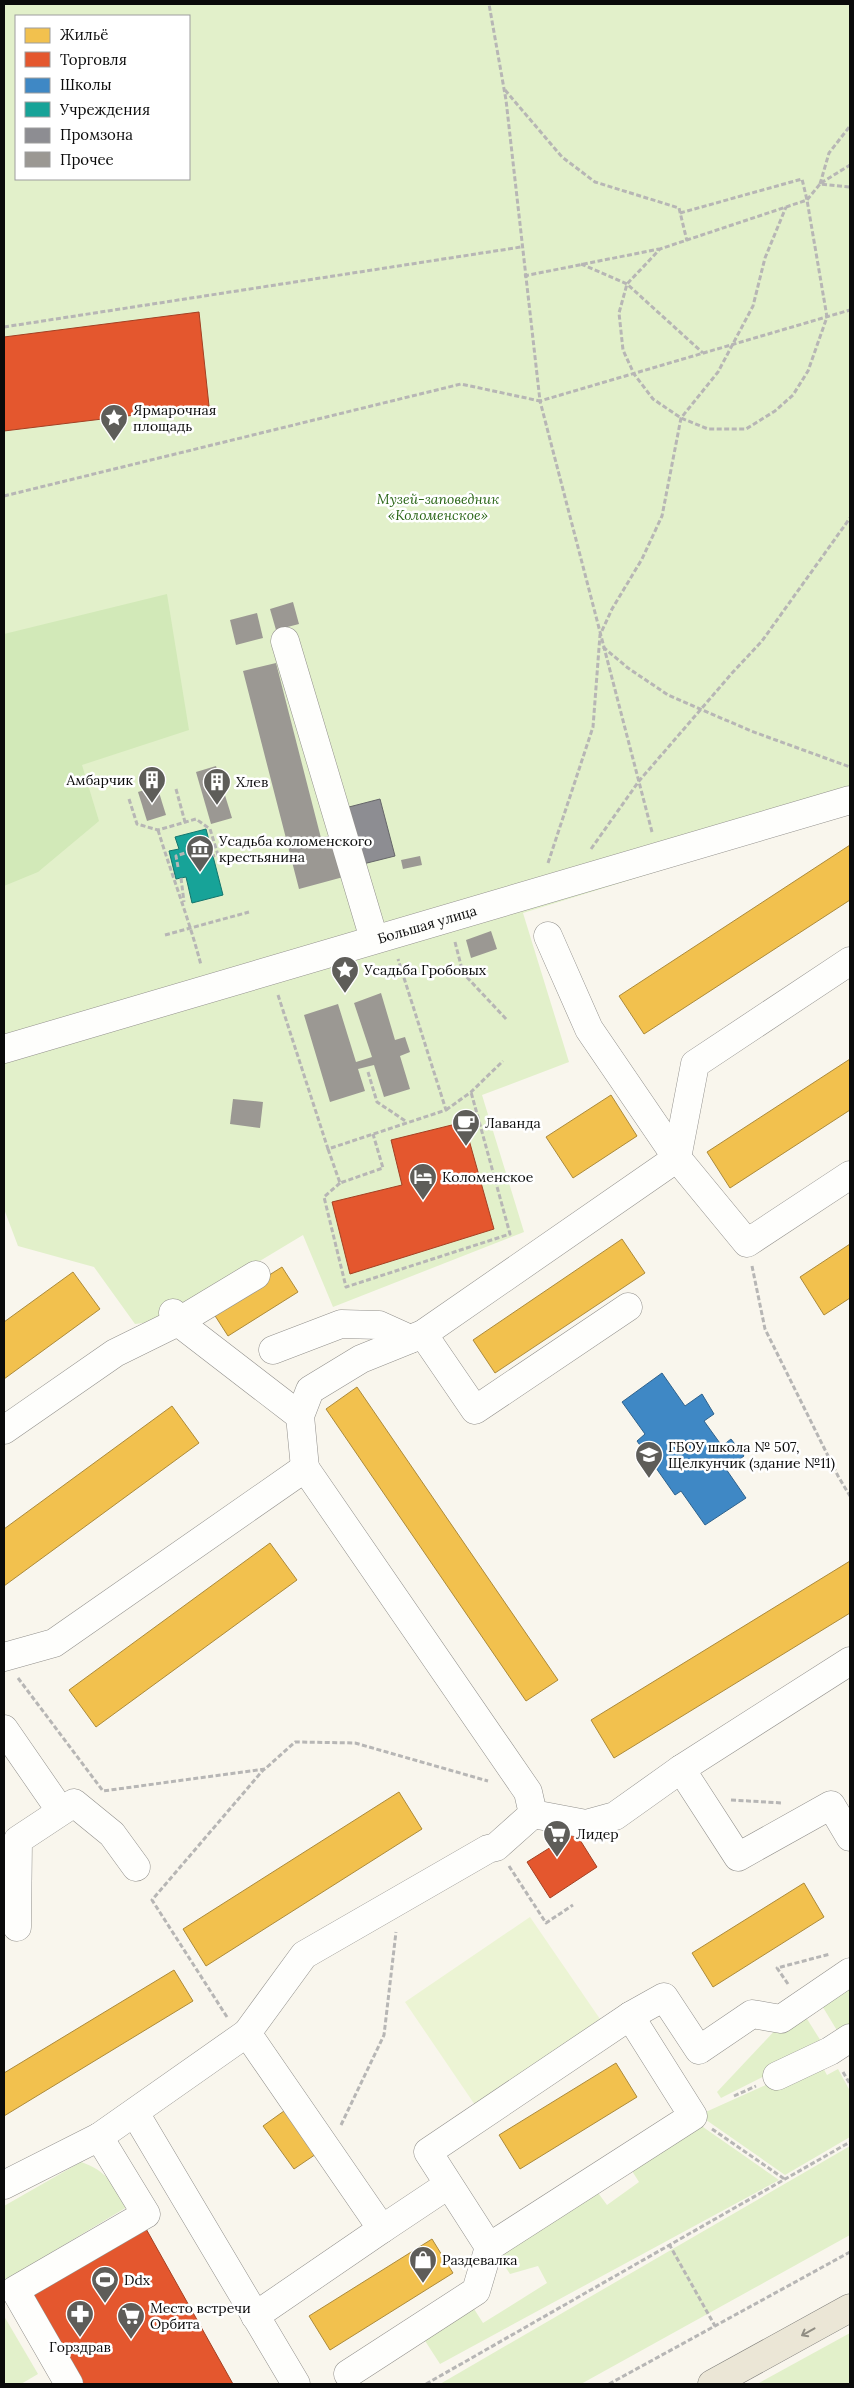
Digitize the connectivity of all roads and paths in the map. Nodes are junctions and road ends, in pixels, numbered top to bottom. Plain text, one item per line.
1 (489, 4) edge
2 (504, 90) junction
3 (850, 126) edge
4 (850, 165) edge
5 (820, 184) junction
6 (850, 187) edge
7 (807, 200) junction
8 (786, 207) junction
9 (680, 213) junction
10 (687, 241) junction
11 (521, 246) junction
12 (660, 249) junction
13 (581, 264) junction
14 (524, 276) junction
15 (626, 284) junction
16 (850, 310) edge
17 (827, 316) junction
18 (4, 327) edge
19 (732, 345) junction
20 (704, 353) junction
21 (634, 374) junction
22 (540, 401) junction
23 (680, 418) junction
24 (4, 496) edge
25 (850, 518) edge
26 (600, 635) junction
27 (285, 641) dead end
28 (603, 647) junction
29 (702, 710) junction
30 (850, 767) edge
31 (639, 781) junction
32 (176, 789) dead end
33 (129, 799) dead end
34 (850, 800) edge
35 (185, 822) junction
36 (158, 830) junction
37 (591, 850) dead end
38 (185, 852) dead end
39 (213, 856) dead end
40 (659, 858) junction
41 (178, 867) dead end
42 (181, 878) dead end
43 (539, 891) junction
44 (184, 905) junction
45 (249, 912) dead end
46 (449, 917) junction
47 (191, 928) junction
48 (165, 935) dead end
49 (548, 936) dead end
50 (381, 937) junction
51 (850, 961) edge
52 (272, 970) junction
53 (207, 990) junction
54 (508, 1020) dead end
55 (4, 1049) edge
56 (503, 1061) dead end
57 (368, 1072) dead end
58 (471, 1092) junction
59 (446, 1110) junction
60 (408, 1122) junction
61 (373, 1134) junction
62 (328, 1149) junction
63 (677, 1158) junction
64 (850, 1175) edge
65 (340, 1183) junction
66 (747, 1244) junction
67 (256, 1275) dead end
68 (628, 1306) dead end
69 (175, 1318) junction
70 (416, 1337) junction
71 (273, 1350) dead end
72 (300, 1416) junction
73 (4, 1430) edge
74 (305, 1468) junction
75 (850, 1496) edge
76 (850, 1661) edge
77 (10, 1666) edge
78 (4, 1729) edge
79 (13, 1760) edge
80 (264, 1769) junction
81 (681, 1769) junction
82 (489, 1781) dead end
83 (700, 1799) junction
84 (784, 1803) dead end
85 (60, 1810) junction
86 (533, 1814) junction
87 (850, 1837) edge
88 (496, 1847) junction
89 (136, 1867) dead end
90 (400, 1900) junction
91 (573, 1906) dead end
92 (18, 1927) dead end
93 (841, 1963) edge
94 (778, 1968) dead end
95 (630, 2016) junction
96 (244, 2035) junction
97 (850, 2038) edge
98 (777, 2076) dead end
99 (134, 2113) junction
100 (693, 2116) junction
101 (99, 2137) junction
102 (850, 2142) edge
103 (330, 2151) junction
104 (786, 2180) junction
105 (4, 2185) edge
106 (448, 2185) junction
107 (382, 2229) junction
108 (669, 2244) junction
109 (489, 2247) junction
110 (850, 2252) edge
111 (850, 2308) edge
112 (256, 2316) junction
113 (715, 2326) junction
114 (348, 2374) dead end
115 (432, 2383) edge
116 (69, 2384) edge
117 (296, 2384) edge
118 (426, 2384) edge
119 (609, 2384) edge
120 (712, 2384) edge

1 - 2 path
2 - 9 path
2 - 11 path
3 - 5 path
4 - 5 path
5 - 6 path
5 - 7 path
7 - 8 path
7 - 9 path
7 - 17 path
8 - 10 path
8 - 19 path
9 - 10 path
10 - 12 path
11 - 14 path
11 - 18 path
12 - 13 path
12 - 15 path
13 - 14 path
13 - 15 path
14 - 22 path
15 - 20 path
15 - 21 path
16 - 17 path
17 - 19 path
17 - 23 path
19 - 20 path
19 - 23 path
20 - 21 path
21 - 22 path
21 - 23 path
22 - 24 path
22 - 26 path
23 - 26 path
25 - 29 path
26 - 28 path
26 - 43 path
27 - 50 street
28 - 29 path
28 - 31 path
29 - 30 path
29 - 31 path
31 - 37 path
31 - 40 path
32 - 35 path
33 - 36 path
34 - 40 street, Большая улица
35 - 36 path
35 - 39 path
36 - 44 path
38 - 41 path
40 - 43 street, Большая улица
42 - 44 path
43 - 46 street, Большая улица
44 - 47 path
45 - 47 path
46 - 50 street, Большая улица
46 - 54 path
47 - 48 path
47 - 53 path
49 - 63 street
50 - 52 street, Большая улица
50 - 59 path
51 - 63 street
52 - 53 street, Большая улица
52 - 62 path
53 - 55 street, Большая улица
56 - 58 path
57 - 60 path
58 - 59 path
58 - 65 path
59 - 60 path
60 - 61 path
61 - 62 path
61 - 65 path
62 - 65 path
63 - 66 street
63 - 70 street
64 - 66 street
66 - 75 path
67 - 69 street
68 - 70 street
69 - 72 street
69 - 73 street
70 - 71 street
70 - 72 street
72 - 74 street
74 - 77 street
74 - 86 street
76 - 81 street
77 - 80 path
78 - 79 street
79 - 85 street
80 - 82 path
80 - 96 path
81 - 83 street
81 - 86 street
83 - 84 path
83 - 87 street
85 - 89 street
85 - 92 street
86 - 88 street
88 - 90 street
88 - 91 path
90 - 96 street
90 - 103 path
93 - 94 path
93 - 95 street
95 - 100 street
95 - 106 street
96 - 99 street
96 - 103 street
97 - 98 street
99 - 101 street
99 - 112 street
100 - 104 path
100 - 109 street
101 - 105 street
101 - 116 street
102 - 104 path
103 - 107 street
104 - 108 path
106 - 107 street
106 - 109 street
107 - 112 street
108 - 113 path
108 - 115 path
109 - 114 street
110 - 113 path
111 -> 120 main road
112 - 117 street
113 - 119 path
115 - 118 path

